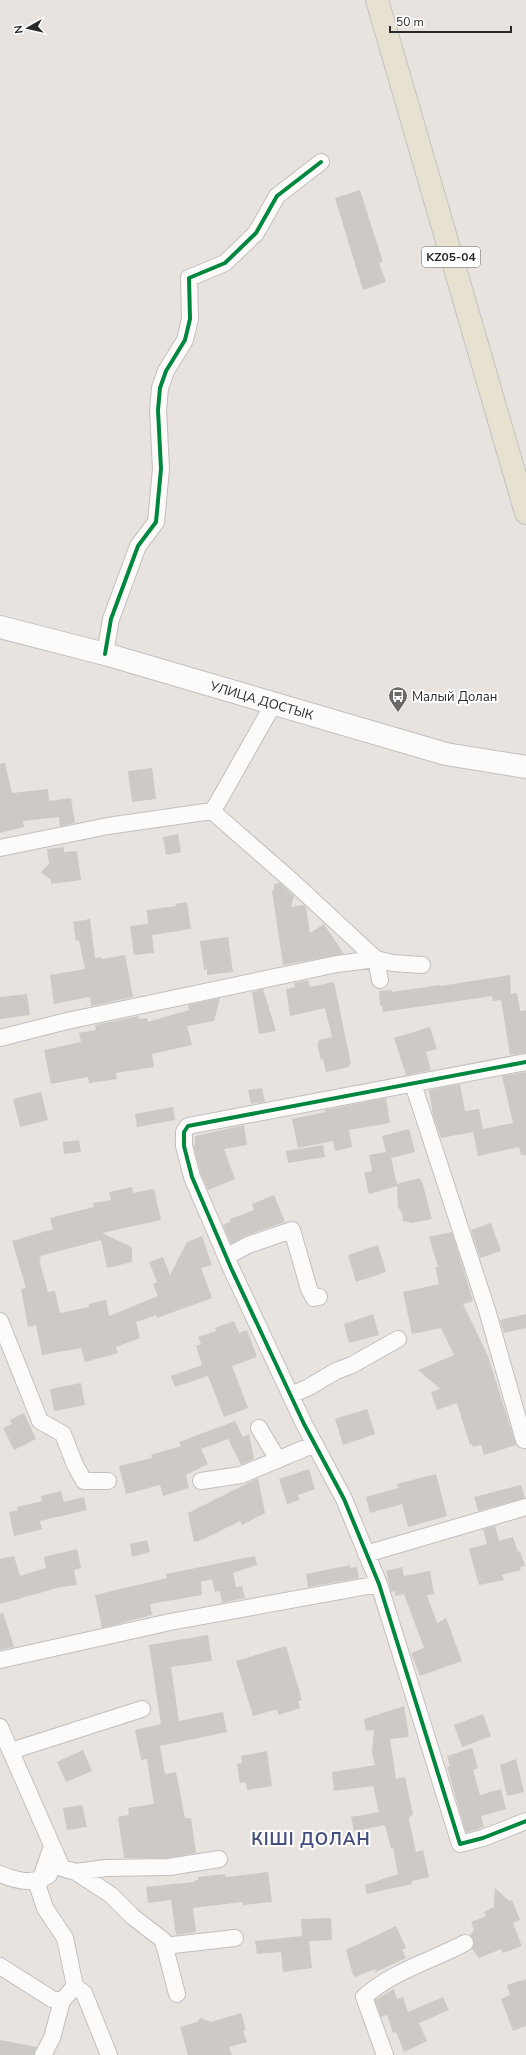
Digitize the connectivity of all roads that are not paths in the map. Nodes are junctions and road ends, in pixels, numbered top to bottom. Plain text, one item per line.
1 (377, 0) edge
2 (321, 162) dead end
3 (526, 513) edge
4 (0, 628) edge
5 (105, 654) junction
6 (274, 703) junction
7 (526, 767) edge
8 (212, 811) junction
9 (0, 848) edge
10 (376, 959) junction
11 (422, 965) dead end
12 (380, 980) dead end
13 (0, 1038) edge
14 (526, 1062) edge
15 (413, 1084) junction
16 (226, 1257) junction
17 (319, 1297) dead end
18 (0, 1321) edge
19 (398, 1340) dead end
20 (290, 1395) junction
21 (259, 1428) dead end
22 (524, 1440) dead end
23 (314, 1444) junction
24 (278, 1460) junction
25 (108, 1481) dead end
26 (201, 1481) dead end
27 (526, 1507) edge
28 (366, 1554) junction
29 (378, 1584) junction
30 (0, 1660) edge
31 (142, 1709) dead end
32 (0, 1727) edge
33 (10, 1751) junction
34 (526, 1821) edge
35 (52, 1846) junction
36 (219, 1859) dead end
37 (69, 1870) junction
38 (0, 1874) edge
39 (41, 1880) junction
40 (235, 1938) dead end
41 (466, 1943) dead end
42 (164, 1946) junction
43 (0, 1966) edge
44 (75, 1986) junction
45 (177, 1994) dead end
46 (62, 2001) junction
47 (43, 2055) edge
48 (109, 2055) edge
49 (385, 2055) edge

1 - 3 main road, KZ05-04
2 - 5 street
4 - 5 main road, УЛИЦА ДОСТЫК
5 - 6 main road, УЛИЦА ДОСТЫК
6 - 7 main road, УЛИЦА ДОСТЫК
6 - 8 street
8 - 9 street
8 - 10 street
10 - 11 street
10 - 12 street
10 - 13 street
14 - 15 street
15 - 16 street
15 - 22 street
16 - 17 street
16 - 20 street
18 - 25 street
19 - 20 street
20 - 23 street
21 - 24 street
23 - 24 street
23 - 28 street
24 - 26 street
27 - 28 street
28 - 29 street
29 - 30 street
29 - 34 street
31 - 33 street
32 - 33 street
33 - 35 street
35 - 37 street
35 - 39 street
36 - 37 street
37 - 39 street
37 - 42 street
38 - 39 street
39 - 44 street
40 - 42 street
41 - 49 street
42 - 45 street
43 - 46 street
44 - 46 street
44 - 48 street
46 - 47 street

